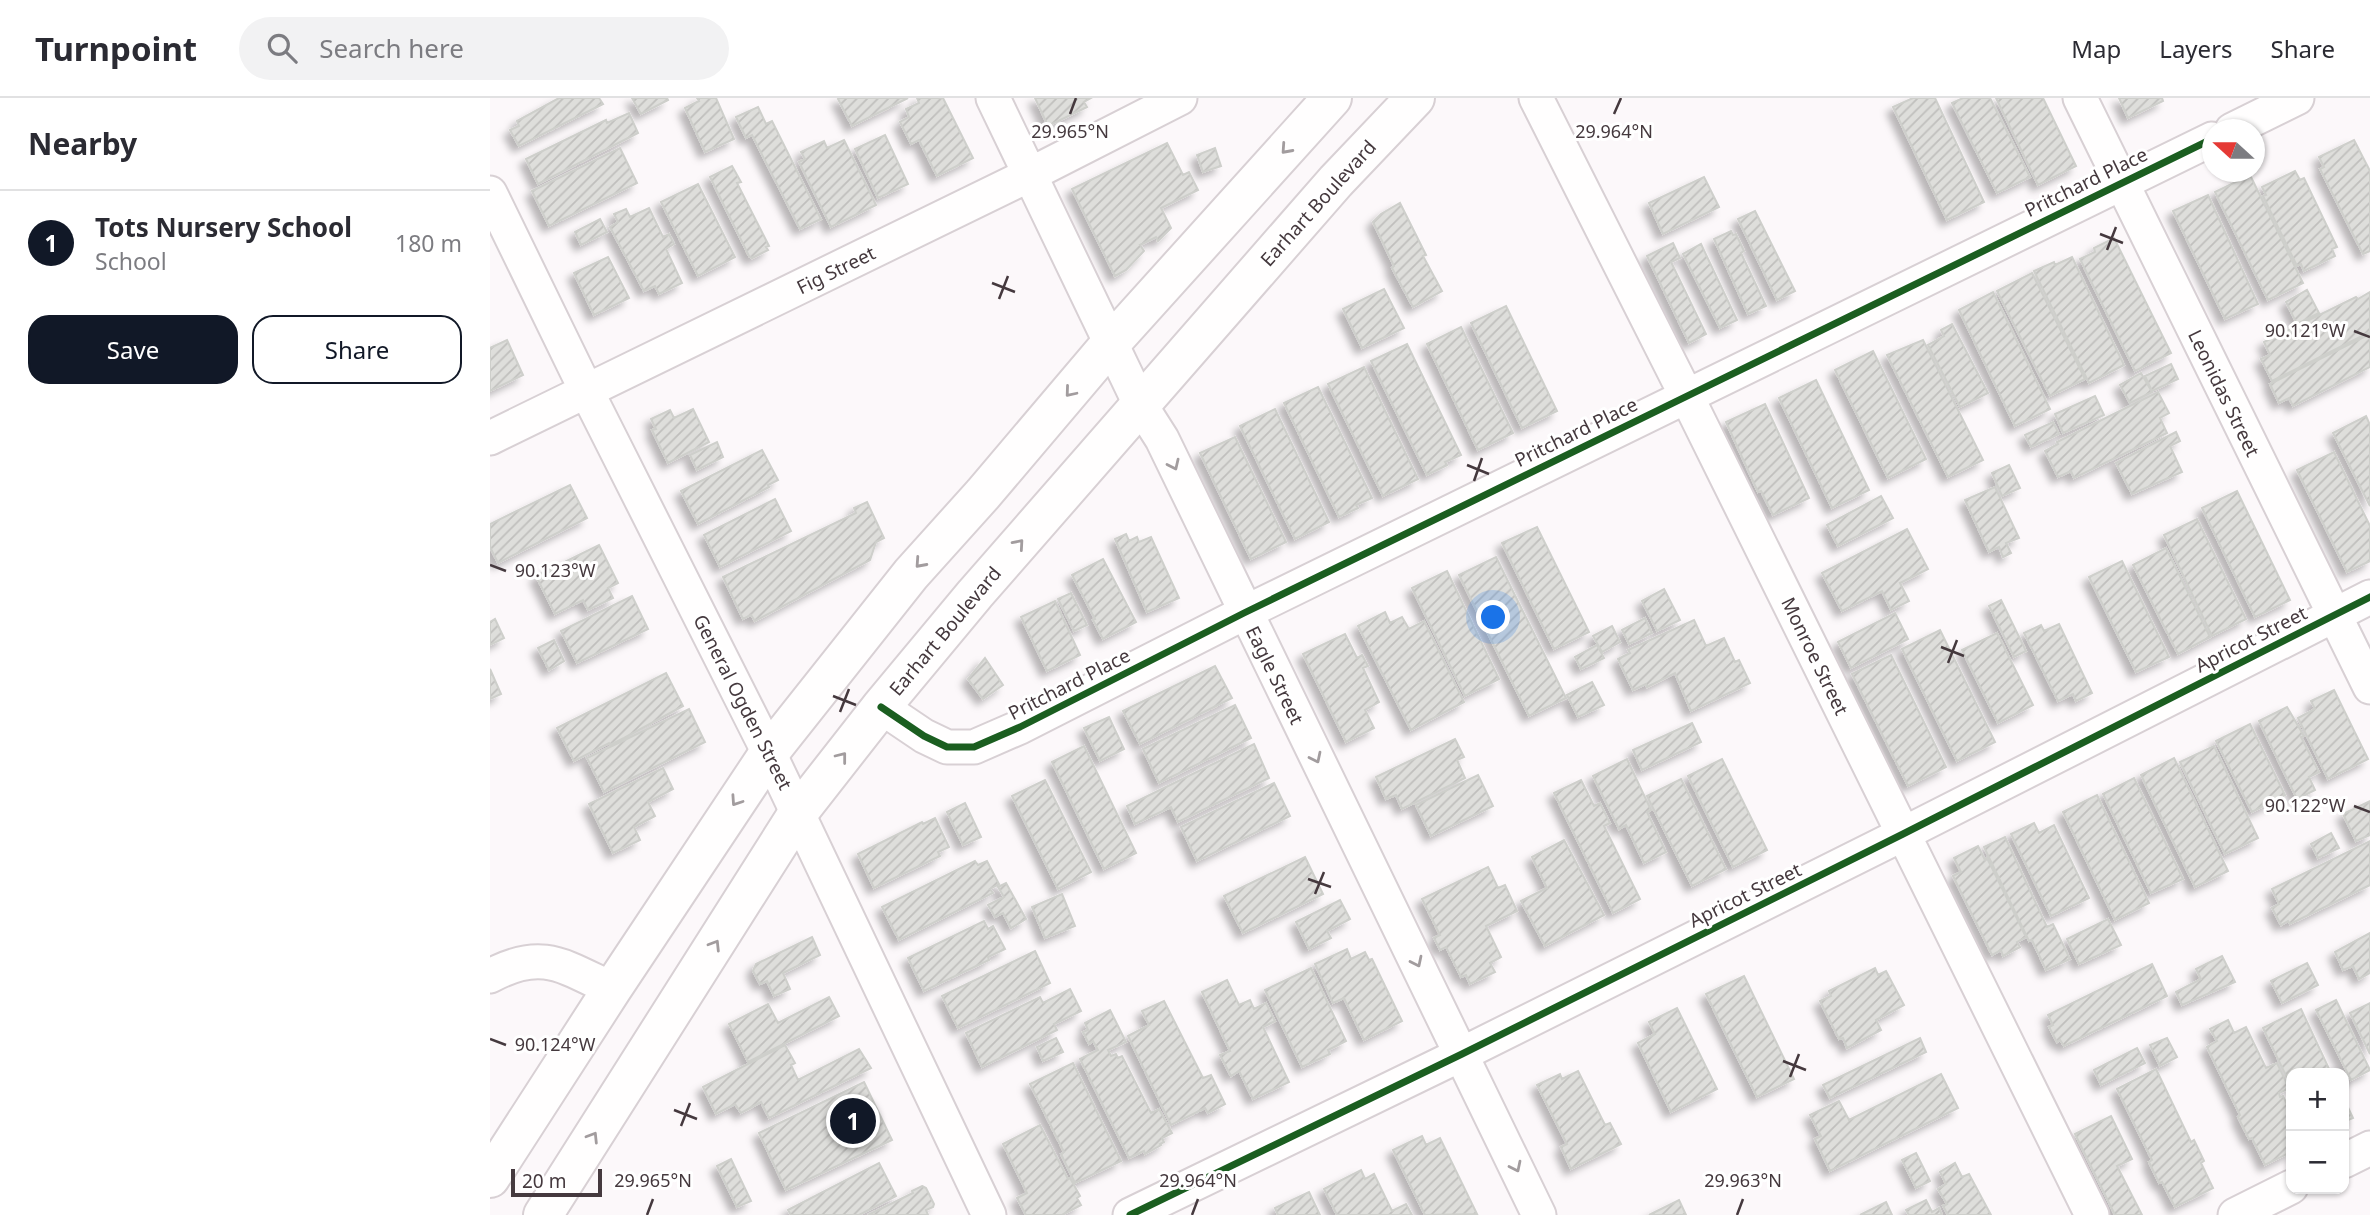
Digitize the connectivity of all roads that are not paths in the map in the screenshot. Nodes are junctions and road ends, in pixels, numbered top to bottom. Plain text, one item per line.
1 (993, 98) edge
2 (1180, 98) edge
3 (1332, 98) edge
4 (1415, 98) edge
5 (1536, 98) edge
6 (2080, 98) edge
7 (2297, 98) edge
8 (2254, 119) edge
9 (2202, 144) edge
10 (1031, 174) junction
11 (2121, 183) junction
12 (490, 192) edge
13 (1111, 343) junction
14 (587, 392) junction
15 (1686, 395) junction
16 (1141, 406) junction
17 (490, 438) edge
18 (2370, 597) edge
19 (1244, 613) junction
20 (2333, 615) junction
21 (2370, 687) edge
22 (881, 707) junction
23 (769, 753) junction
24 (798, 813) junction
25 (1903, 834) junction
26 (490, 976) edge
27 (612, 989) junction
28 (1462, 1054) junction
29 (2370, 1148) edge
30 (2349, 1158) edge
31 (490, 1178) edge
32 (2286, 1190) edge
33 (543, 1215) edge
34 (989, 1215) edge
35 (1130, 1215) edge
36 (1539, 1215) edge
37 (2092, 1215) edge
38 (2235, 1215) edge

1 - 10 street, Eagle Street
2 - 10 street, Fig Street
3 -> 13 main road
4 - 16 main road, Earhart Boulevard
5 - 15 street, Monroe Street
6 - 11 street, Leonidas Street
7 - 8 street
9 - 11 street, Pritchard Place
10 - 13 street, Eagle Street
10 - 14 street, Fig Street
11 - 15 street, Pritchard Place
11 - 20 street, Leonidas Street
12 - 14 street, General Ogden Street
13 - 16 street, Eagle Street
13 -> 23 main road
14 - 17 street, Fig Street
14 - 23 street, General Ogden Street
15 - 19 street, Pritchard Place
15 - 25 street, Monroe Street
16 -> 19 street, Eagle Street
22 -> 16 main road, Earhart Boulevard
18 - 20 street, Apricot Street
19 - 22 street, Pritchard Place
19 -> 28 street, Eagle Street
20 - 21 street, Leonidas Street
20 - 25 street, Apricot Street
24 -> 22 main road, Earhart Boulevard
23 - 24 street, General Ogden Street
23 -> 27 main road
33 -> 24 main road, Earhart Boulevard
24 - 34 street, General Ogden Street
25 - 28 street, Apricot Street
25 - 37 street, Monroe Street
26 - 27 street
27 - 31 main road
28 - 35 street, Apricot Street
28 -> 36 street, Eagle Street
29 - 30 street
32 - 38 street

